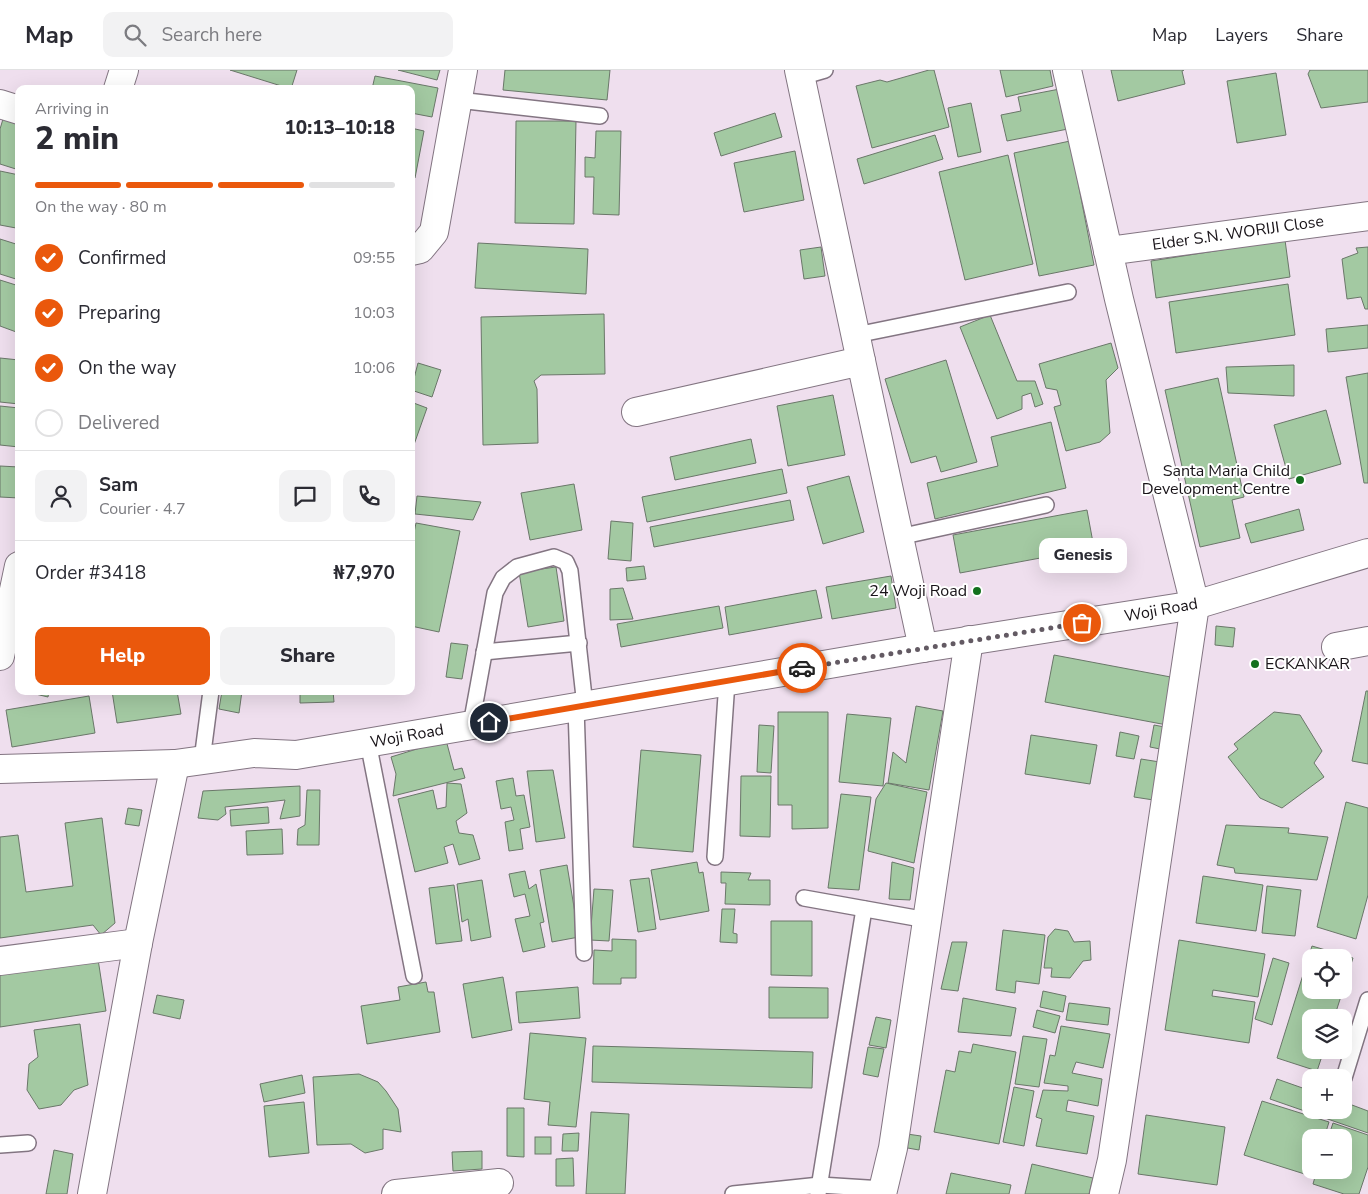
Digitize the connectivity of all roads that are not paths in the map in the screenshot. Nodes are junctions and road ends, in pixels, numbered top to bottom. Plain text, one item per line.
1 (124, 70) edge
2 (463, 70) edge
3 (1067, 70) edge
4 (808, 72) edge
5 (119, 85) edge
6 (458, 100) junction
7 (0, 104) edge
8 (15, 109) edge
9 (600, 116) dead end
10 (1368, 216) edge
11 (415, 250) edge
12 (1108, 250) junction
13 (1068, 292) dead end
14 (859, 348) junction
15 (636, 412) dead end
16 (1046, 506) dead end
17 (899, 537) junction
18 (1368, 553) edge
19 (15, 585) edge
20 (1195, 605) junction
21 (969, 640) junction
22 (1368, 641) edge
23 (579, 643) junction
24 (1336, 647) dead end
25 (923, 648) junction
26 (484, 652) junction
27 (0, 656) edge
28 (727, 681) junction
29 (211, 695) edge
30 (580, 706) junction
31 (471, 725) junction
32 (368, 742) junction
33 (202, 760) junction
34 (175, 764) junction
35 (0, 768) edge
36 (715, 857) dead end
37 (804, 898) dead end
38 (864, 909) junction
39 (927, 920) junction
40 (138, 943) junction
41 (584, 953) dead end
42 (0, 961) edge
43 (414, 976) dead end
44 (1368, 1000) edge
45 (1347, 1069) edge
46 (28, 1143) dead end
47 (0, 1146) edge
48 (499, 1183) dead end
49 (819, 1189) edge
50 (883, 1192) edge
51 (92, 1194) edge
52 (396, 1194) edge
53 (733, 1194) edge
54 (1104, 1194) edge

1 - 5 street
2 - 6 street
3 - 12 street
4 - 14 street
6 - 9 lane
6 - 11 street
7 - 8 street
10 - 12 street, Elder S.N. WORIJI Close
12 - 20 street
13 - 14 lane
14 - 15 street
14 - 17 street
16 - 17 lane
17 - 25 street
18 - 20 street, Woji Road
19 - 27 street
20 - 21 street, Woji Road
20 - 54 street
21 - 25 street, Woji Road
21 - 39 street
22 - 24 street
23 - 26 lane
23 - 26 lane
23 - 30 lane
25 - 28 street, Woji Road
26 - 31 lane
28 - 30 street, Woji Road
28 - 36 lane
29 - 33 lane
30 - 31 street, Woji Road
30 - 41 lane
31 - 32 street, Woji Road
32 - 33 street, Woji Road
32 - 43 lane
33 - 34 street, Woji Road
34 - 35 street, Woji Road
34 - 40 street
37 - 38 lane
38 - 39 lane
38 - 49 lane
39 - 50 street
40 - 42 street
40 - 51 street
44 - 45 lane
46 - 47 lane
48 - 52 street
49 - 50 lane
49 - 53 lane

